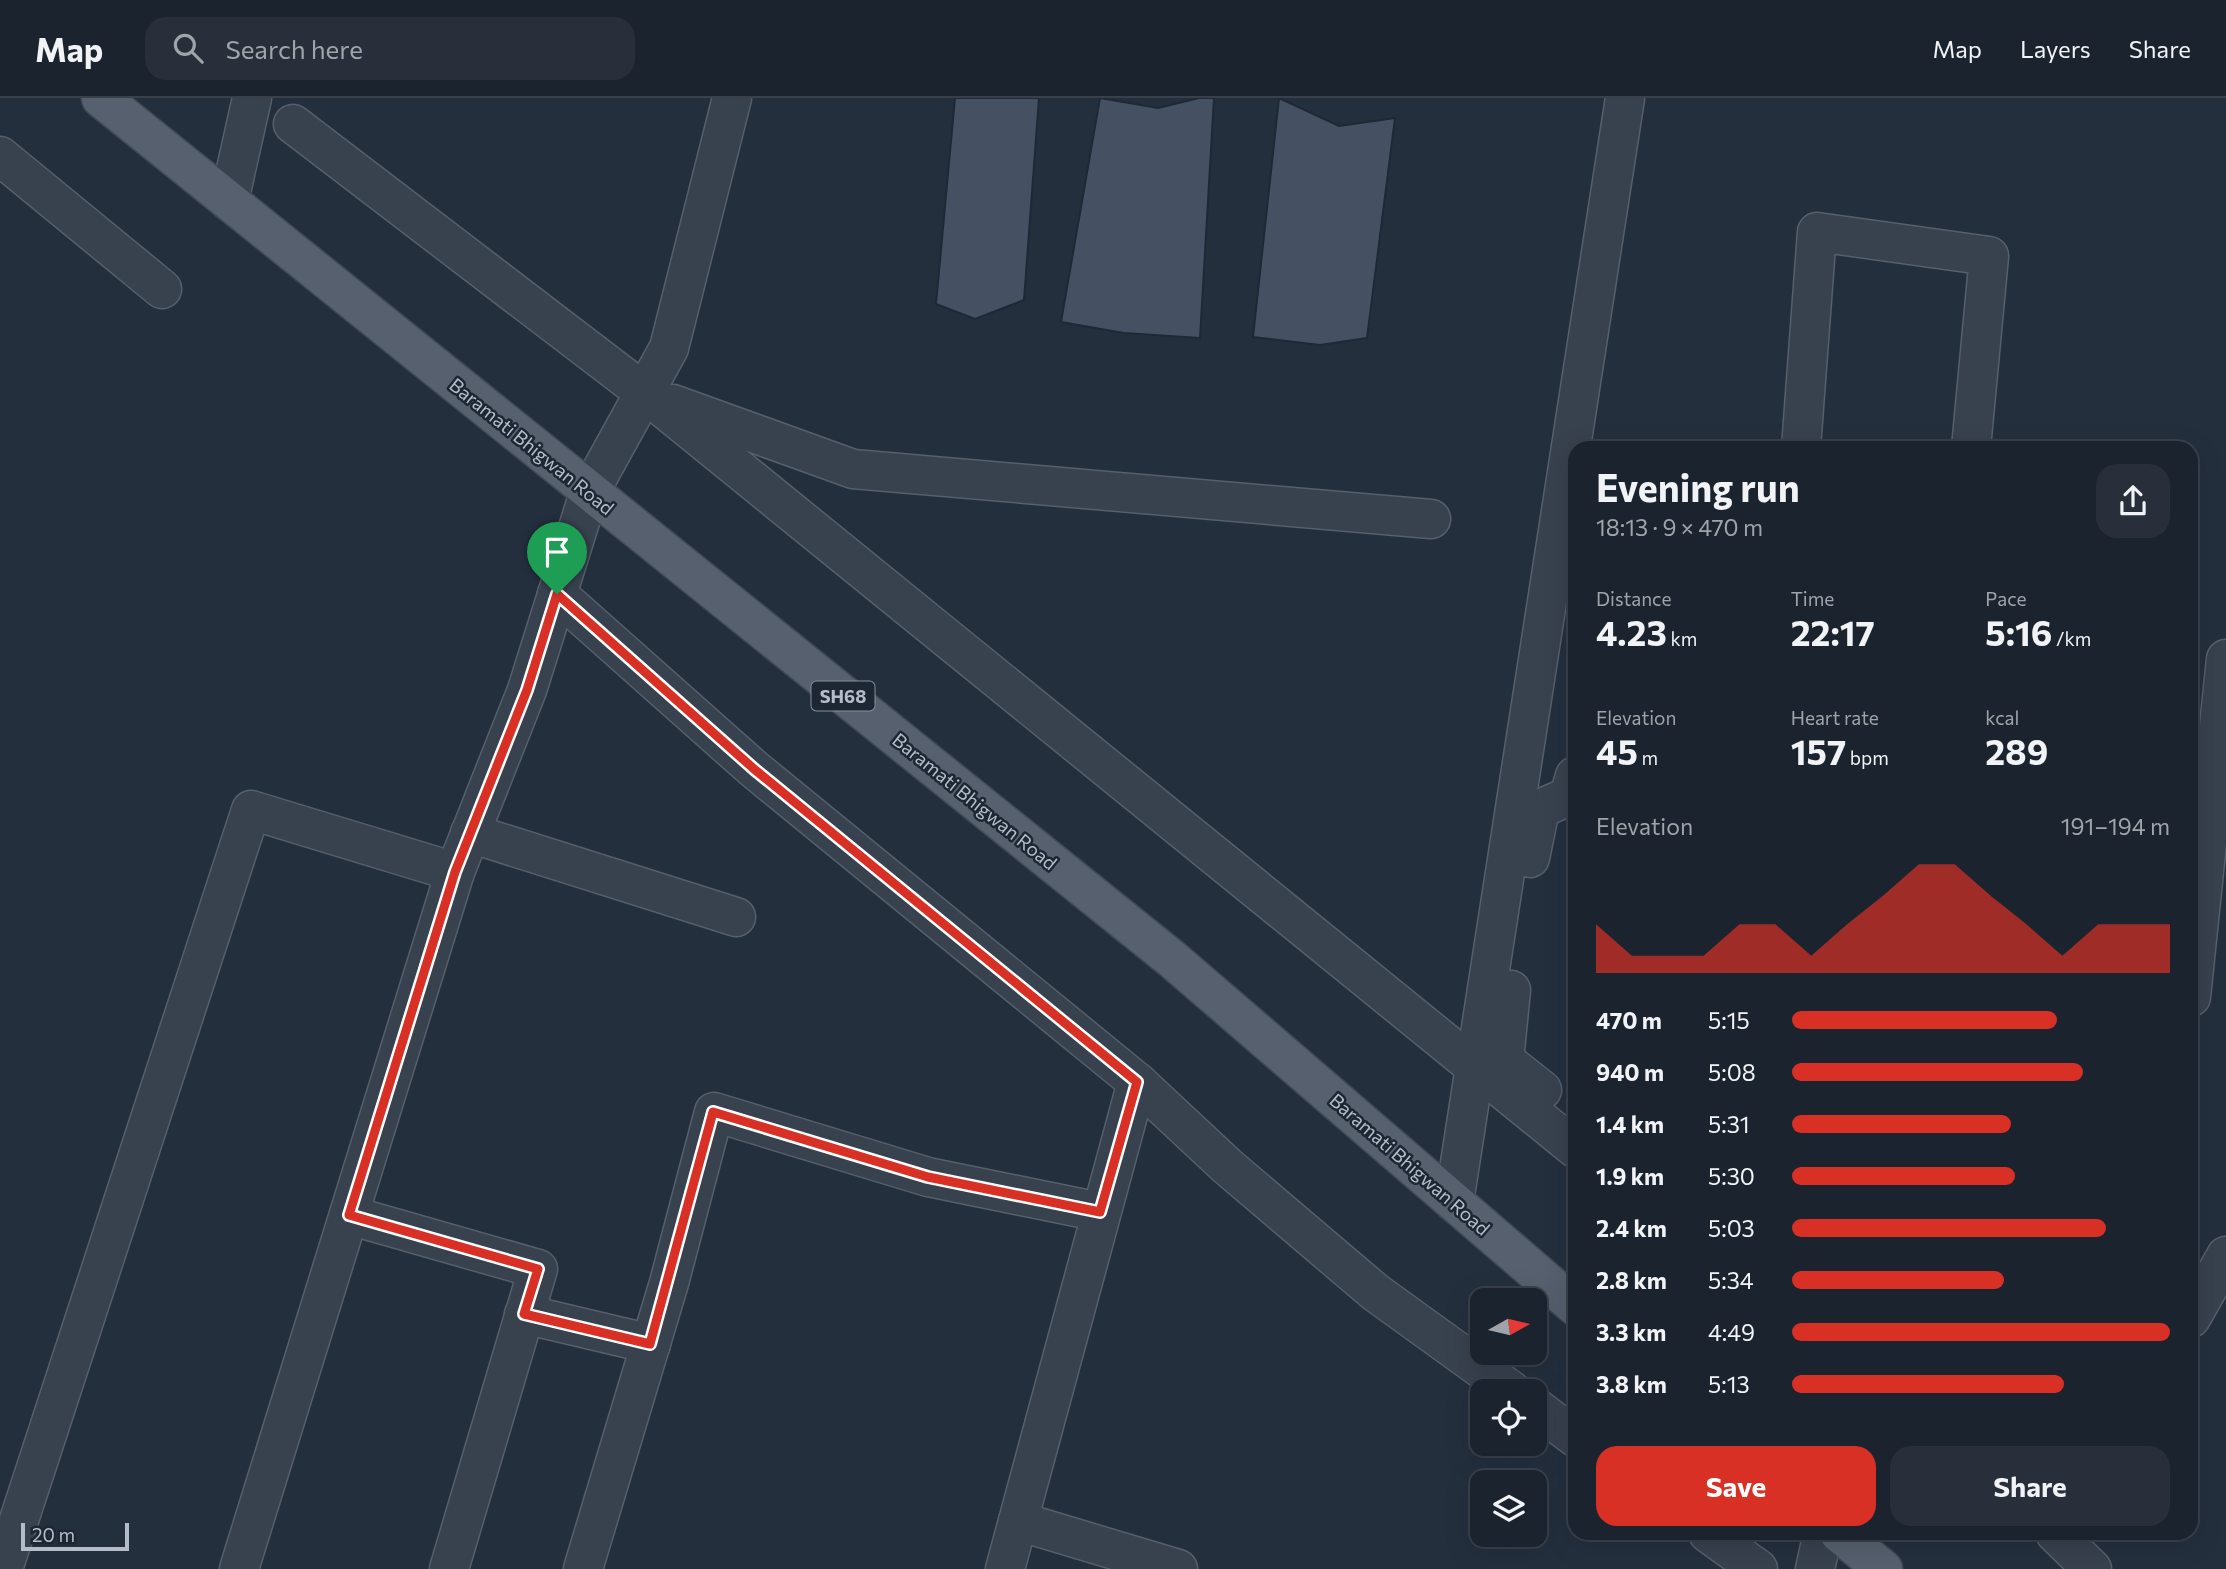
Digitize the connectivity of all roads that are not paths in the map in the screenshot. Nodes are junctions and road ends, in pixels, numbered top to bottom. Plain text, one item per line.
1 (102, 98) edge
2 (253, 98) edge
3 (732, 98) edge
4 (1625, 98) edge
5 (293, 124) dead end
6 (0, 156) edge
7 (229, 201) junction
8 (162, 289) dead end
9 (645, 393) junction
10 (1572, 441) edge
11 (1802, 441) edge
12 (1972, 441) edge
13 (1568, 466) edge
14 (589, 493) junction
15 (1431, 519) dead end
16 (557, 594) junction
17 (2226, 659) edge
18 (2203, 767) edge
19 (1568, 796) edge
20 (470, 834) junction
21 (2198, 863) edge
22 (455, 872) junction
23 (736, 917) dead end
24 (1475, 1067) junction
25 (1137, 1082) junction
26 (1568, 1110) edge
27 (1568, 1142) edge
28 (1454, 1202) junction
29 (1100, 1212) junction
30 (349, 1215) junction
31 (2226, 1256) edge
32 (1568, 1300) edge
33 (2198, 1306) edge
34 (524, 1314) junction
35 (650, 1344) junction
36 (1496, 1379) edge
37 (1547, 1417) edge
38 (1568, 1432) edge
39 (1018, 1521) junction
40 (1718, 1540) edge
41 (1821, 1540) edge
42 (1848, 1540) edge
43 (2062, 1540) edge
44 (3, 1569) edge
45 (239, 1569) edge
46 (449, 1569) edge
47 (583, 1569) edge
48 (1005, 1569) edge
49 (1178, 1569) edge
50 (1758, 1569) edge
51 (1815, 1569) edge
52 (1883, 1569) edge
53 (2092, 1569) edge

1 - 7 main road, Baramati Bhigwan Road / SH68
2 - 7 street
3 - 9 street
4 - 10 street
5 - 9 street
6 - 8 street
7 - 14 main road, Baramati Bhigwan Road / SH68
9 - 14 street
9 - 15 street
9 - 24 street
11 - 12 street
13 - 24 street
14 - 16 street
14 - 28 main road, Baramati Bhigwan Road / SH68
16 - 20 street
16 - 25 street
17 - 18 street
18 - 21 street
19 - 26 street
20 - 22 street
20 - 23 street
22 - 30 street
22 - 44 street
24 - 27 street
24 - 28 street
25 - 29 street
25 - 36 street
28 - 32 main road, Baramati Bhigwan Road / SH68
29 - 35 street
29 - 39 street
30 - 34 street
30 - 45 street
31 - 33 street
34 - 35 street
34 - 46 street
35 - 47 street
37 - 38 street
39 - 48 street
39 - 49 street
40 - 50 street
41 - 51 street
42 - 52 main road
43 - 53 street

